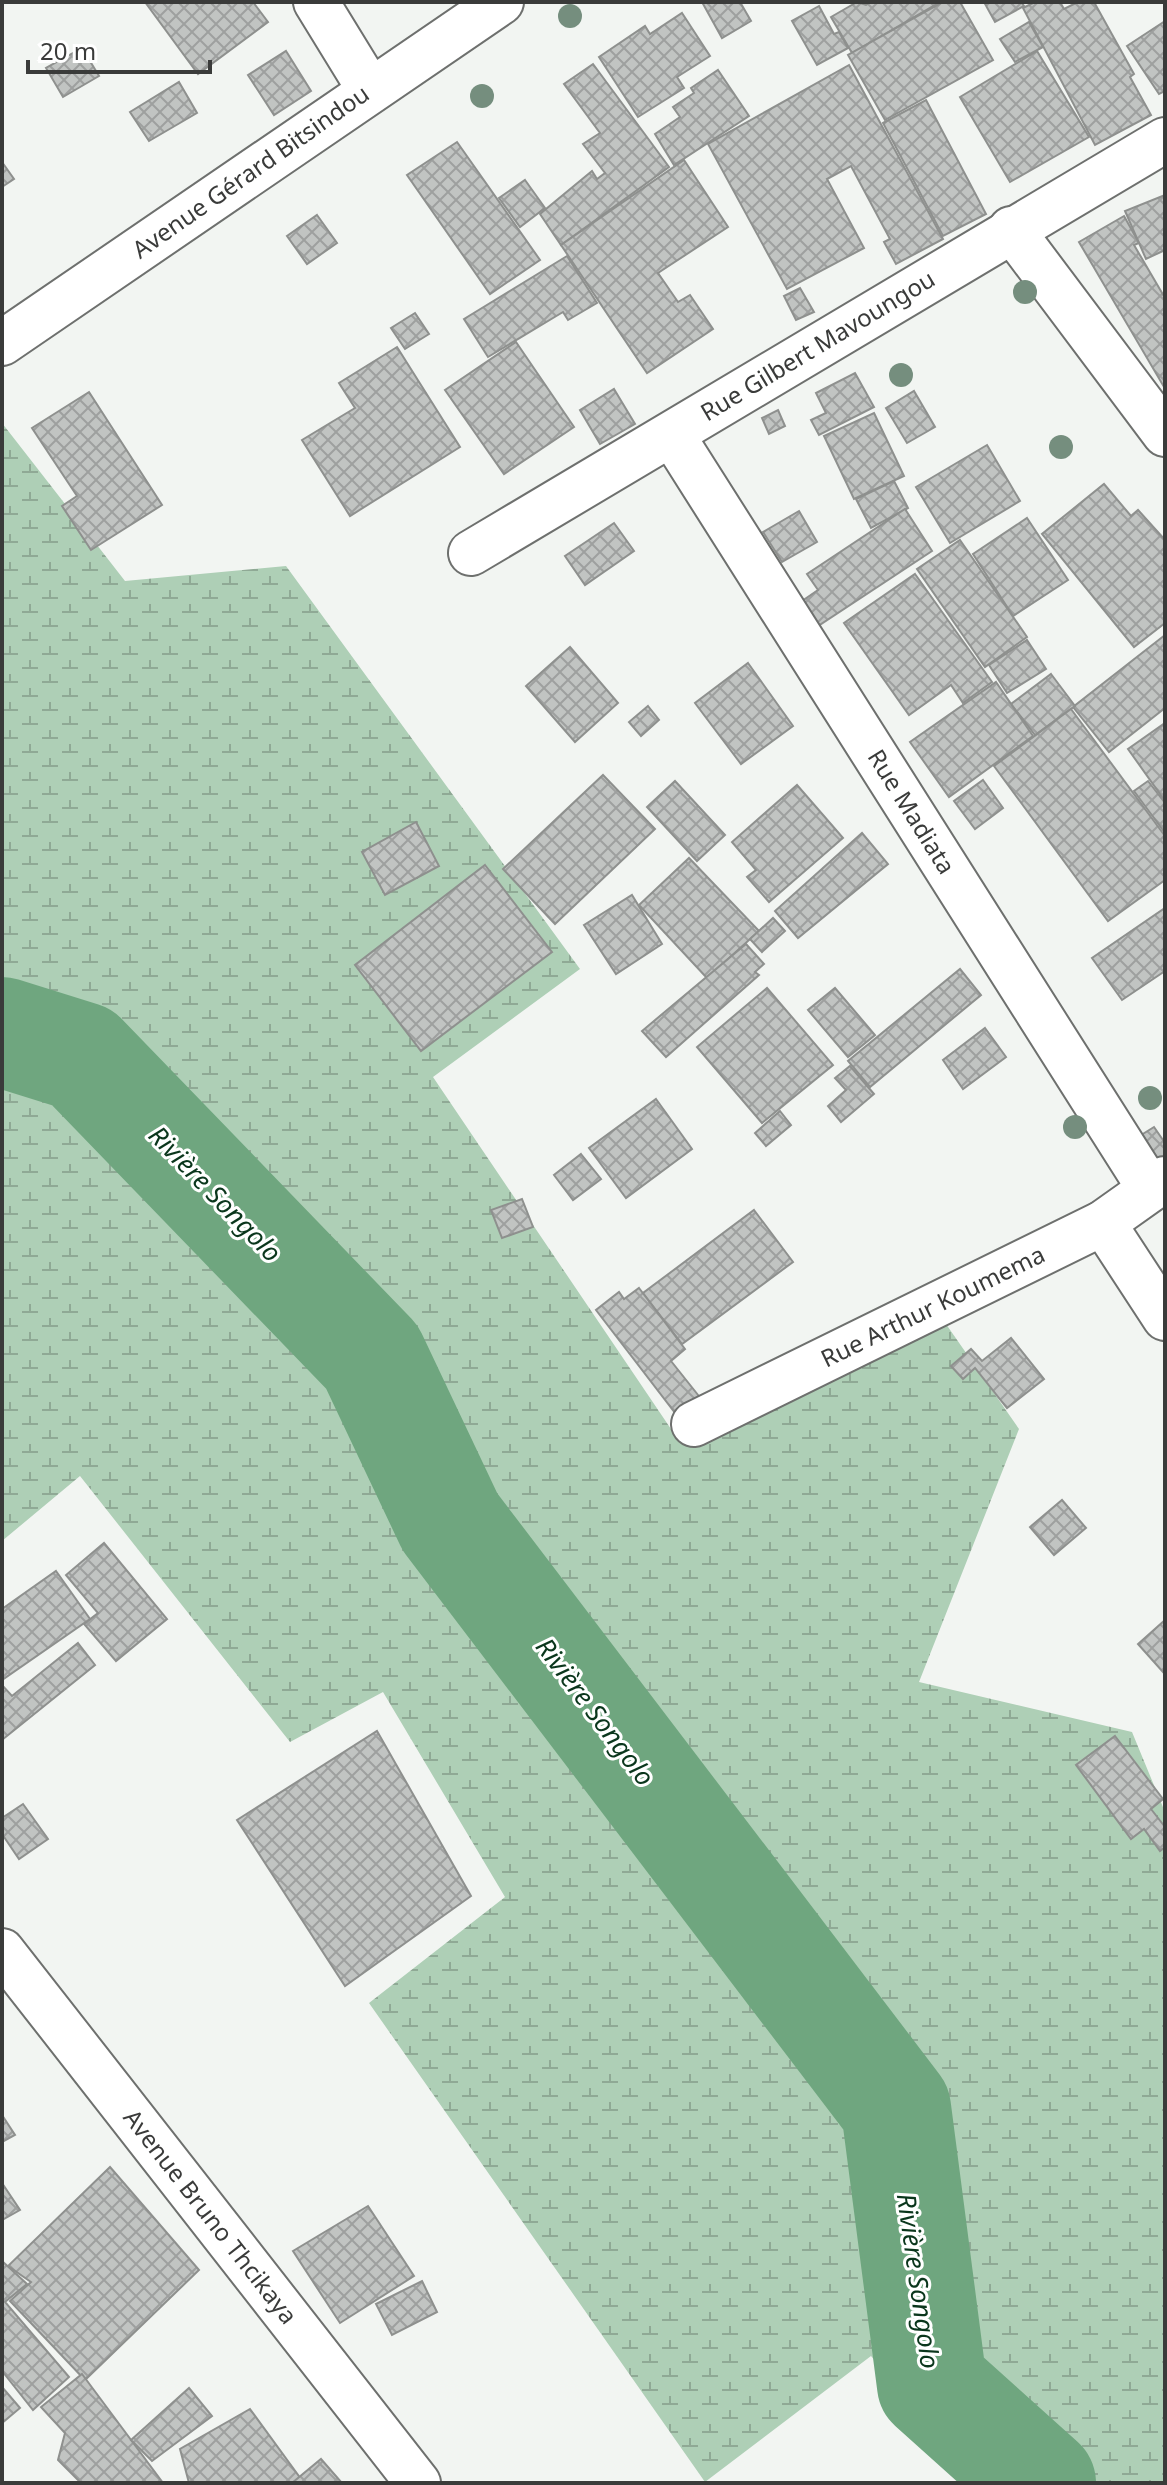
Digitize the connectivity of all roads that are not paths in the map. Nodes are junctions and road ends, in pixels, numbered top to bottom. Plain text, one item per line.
1 (316, 2) edge
2 (501, 2) edge
3 (370, 90) junction
4 (1165, 140) edge
5 (1011, 229) junction
6 (2, 343) edge
7 (1165, 434) edge
8 (672, 435) junction
9 (471, 553) dead end
10 (1158, 1184) edge
11 (1103, 1223) junction
12 (1165, 1318) edge
13 (694, 1424) dead end
14 (2, 1951) edge
15 (418, 2483) edge

1 - 3 street
2 - 3 street, Avenue Gérard Bitsindou
3 - 6 street, Avenue Gérard Bitsindou
4 - 5 street, Rue Gilbert Mavoungou
5 - 7 street
5 - 8 street, Rue Gilbert Mavoungou
8 - 9 street, Rue Gilbert Mavoungou
8 - 10 street, Rue Madiata
10 - 11 street, Rue Arthur Koumema
11 - 12 street
11 - 13 street, Rue Arthur Koumema
14 - 15 street, Avenue Bruno Thcikaya

